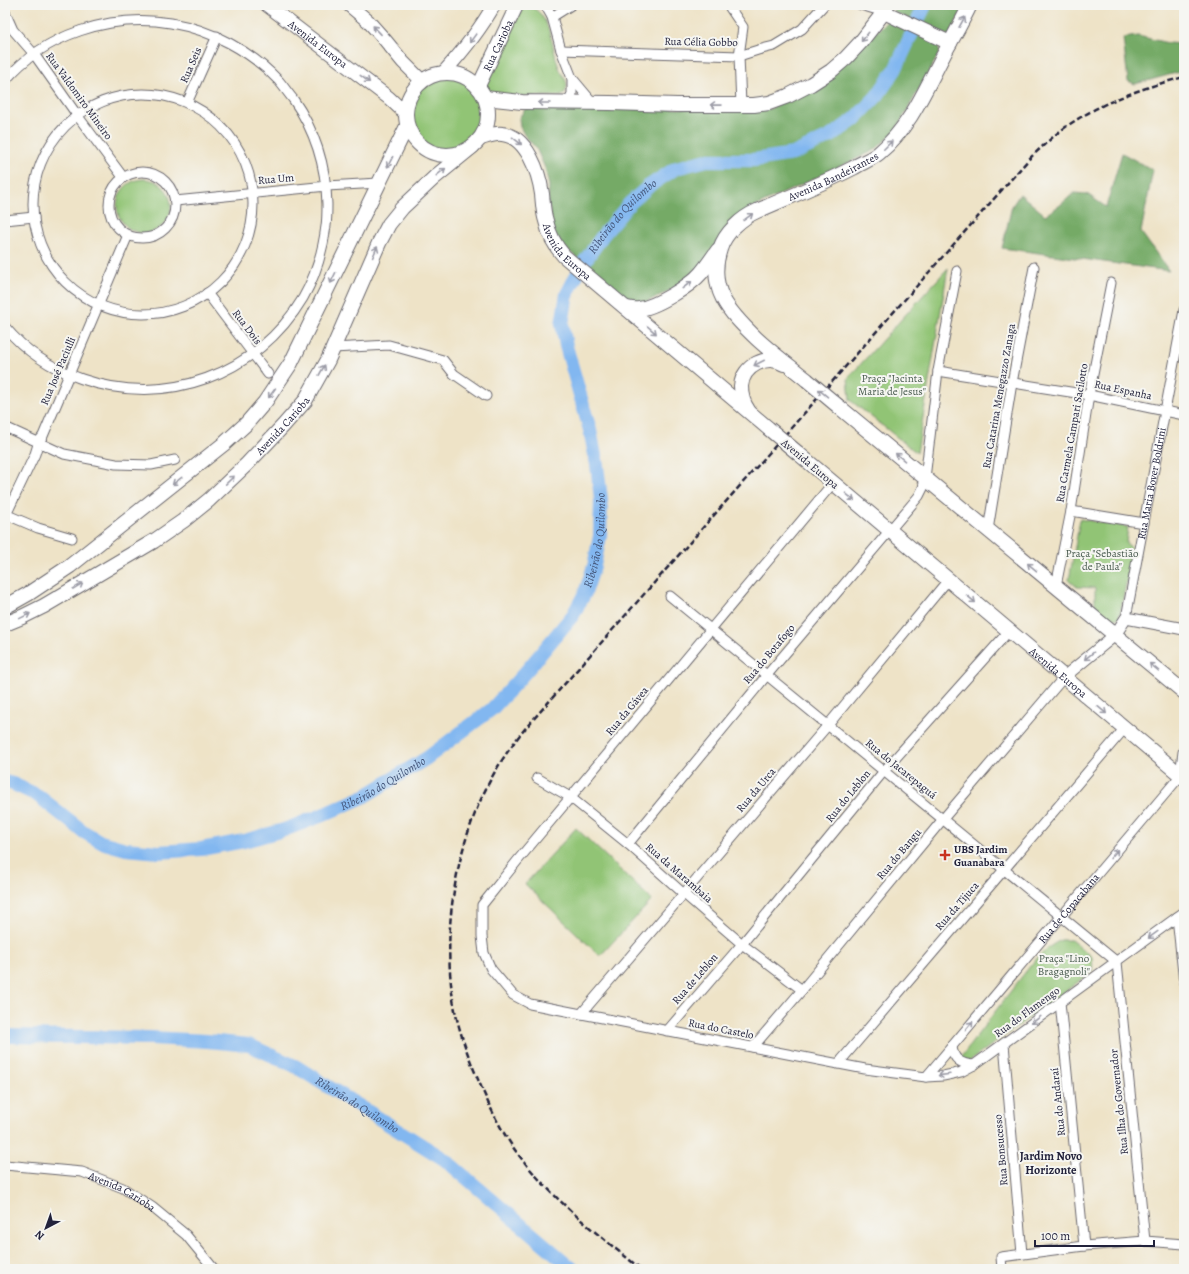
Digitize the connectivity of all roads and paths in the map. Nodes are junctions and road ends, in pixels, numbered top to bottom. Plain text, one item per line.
1 (267, 5) edge
2 (349, 5) edge
3 (494, 5) edge
4 (518, 5) edge
5 (571, 5) edge
6 (728, 5) edge
7 (824, 5) edge
8 (861, 5) edge
9 (970, 5) edge
10 (544, 6) edge
11 (886, 8) edge
12 (5, 12) edge
13 (552, 17) junction
14 (9, 30) edge
15 (217, 36) junction
16 (950, 43) junction
17 (561, 50) junction
18 (34, 54) junction
19 (740, 56) junction
20 (444, 72) junction
21 (572, 78) junction
22 (421, 80) junction
23 (5, 81) edge
24 (482, 92) junction
25 (187, 103) junction
26 (567, 103) junction
27 (593, 103) junction
28 (741, 105) junction
29 (77, 115) junction
30 (406, 120) junction
31 (477, 142) junction
32 (123, 177) junction
33 (379, 183) junction
34 (326, 186) junction
35 (253, 193) junction
36 (176, 201) junction
37 (34, 218) junction
38 (5, 220) edge
39 (128, 235) junction
40 (722, 245) junction
41 (1034, 267) dead end
42 (957, 271) dead end
43 (1111, 283) dead end
44 (207, 293) junction
45 (100, 304) junction
46 (626, 308) junction
47 (1184, 310) edge
48 (5, 327) edge
49 (333, 348) junction
50 (253, 354) junction
51 (794, 370) junction
52 (938, 371) junction
53 (68, 374) junction
54 (268, 374) dead end
55 (1012, 383) junction
56 (1089, 395) junction
57 (486, 396) dead end
58 (1165, 411) junction
59 (750, 413) junction
60 (1184, 415) edge
61 (5, 427) edge
62 (39, 441) junction
63 (175, 460) dead end
64 (925, 478) junction
65 (833, 483) junction
66 (1071, 511) junction
67 (6, 514) edge
68 (1144, 523) junction
69 (988, 530) junction
70 (890, 531) junction
71 (72, 538) dead end
72 (948, 580) junction
73 (1056, 586) junction
74 (670, 596) dead end
75 (5, 607) edge
76 (1126, 618) junction
77 (5, 624) edge
78 (711, 629) junction
79 (1184, 629) edge
80 (1009, 631) junction
81 (1115, 635) junction
82 (767, 675) junction
83 (1064, 677) junction
84 (1184, 692) edge
85 (828, 725) junction
86 (1125, 728) junction
87 (1184, 752) edge
88 (884, 771) junction
89 (1182, 777) edge
90 (537, 778) dead end
91 (570, 797) junction
92 (943, 819) junction
93 (628, 844) junction
94 (1004, 869) junction
95 (684, 894) junction
96 (1181, 915) edge
97 (1062, 916) junction
98 (742, 944) junction
99 (1117, 962) junction
100 (491, 969) joint
101 (1184, 983) edge
102 (802, 990) junction
103 (1060, 1002) junction
104 (581, 1014) junction
105 (667, 1030) junction
106 (1004, 1044) junction
107 (952, 1046) junction
108 (753, 1047) junction
109 (838, 1064) junction
110 (974, 1065) junction
111 (961, 1072) joint
112 (926, 1077) junction
113 (5, 1166) edge
114 (1145, 1241) junction
115 (1184, 1244) edge
116 (1084, 1246) junction
117 (1022, 1254) junction
118 (214, 1269) edge
119 (1002, 1269) edge

1 -> 30 main road, Avenida Europa
22 -> 2 main road
3 -> 20 main road, Rua Carioba
4 - 24 main road, Rua Carioba
5 - 13 street
6 - 19 street
7 - 19 street, Rua Célia Gobbo
8 - 11 street
16 -> 9 main road, Avenida Bandeirantes
10 - 13 street
11 - 16 main road
11 -> 28 main road
12 - 14 street, Rua Valdomiro Mineiro
13 - 17 street
14 - 18 street, Rua Valdomiro Mineiro
15 - 18 street
15 - 25 street, Rua Seis
15 - 34 street
40 -> 16 main road, Avenida Bandeirantes
17 - 19 street, Rua Célia Gobbo
17 - 21 street
18 - 23 street
18 - 29 street, Rua Valdomiro Mineiro
19 - 28 street
20 - 22 main road
20 - 24 main road
21 - 26 street
21 - 27 street
22 - 30 main road
26 -> 24 main road
24 - 31 main road
25 - 29 street
25 - 35 street
26 - 27 main road
28 -> 27 main road
29 - 32 street, Rua Valdomiro Mineiro
29 - 37 street
30 - 31 main road
30 -> 33 main road
31 -> 46 main road, Avenida Europa
49 -> 31 main road, Avenida Carioba
32 - 36 street
32 - 39 street
33 - 34 street, Rua Um
33 -> 75 main road
34 - 35 street, Rua Um
34 - 50 street
35 - 36 street, Rua Um
35 - 44 street
36 - 39 street
37 - 38 street
37 - 45 street
39 - 45 street, Rua José Paciulli
46 -> 40 main road
40 - 51 main road, Avenida Bandeirantes
41 - 55 street, Rua Catarina Menegazzo Zanaga
42 - 52 street, Rua do Botafogo
43 - 56 street, Rua Carmela Campari Sacilotto
44 - 45 street
44 - 50 street, Rua Dois
45 - 53 street, Rua José Paciulli
46 -> 59 main road, Avenida Europa
47 - 58 street, Rua Maria Bover Boldrini
48 - 53 street
49 - 57 street
77 -> 49 main road, Avenida Carioba
50 - 53 street
50 - 54 street, Rua Dois
51 -> 59 main road
64 -> 51 main road, bridge
52 - 55 street, Rua Espanha
52 - 64 street, Rua do Botafogo
53 - 62 street, Rua José Paciulli
55 - 56 street, Rua Espanha
55 - 69 street, Rua Catarina Menegazzo Zanaga
56 - 58 street, Rua Espanha
56 - 66 street, Rua Carmela Campari Sacilotto
58 - 60 street, Rua Espanha
58 - 68 street, Rua Maria Bover Boldrini
59 - 65 main road, Avenida Europa, bridge
61 - 62 street
62 - 63 street
62 - 67 street, Rua José Paciulli
64 - 69 main road
64 - 70 street, Rua do Botafogo
65 -> 70 main road, Avenida Europa
65 - 78 street, Rua da Gávea
66 - 68 street
66 - 73 street, Rua Carmela Campari Sacilotto
67 - 71 street
68 - 76 street, Rua Maria Bover Boldrini
73 -> 69 main road
70 - 72 main road, Avenida Europa
70 - 82 street, Rua do Botafogo
72 -> 80 main road, Avenida Europa
72 - 85 street, Rua da Urca
73 - 81 main road
74 - 78 street, Rua do Jacarepaguá
76 - 79 street
76 - 81 street, Rua Maria Bover Boldrini
78 - 82 street, Rua do Jacarepaguá
78 - 91 street, Rua da Gávea
80 - 83 main road, Avenida Europa
80 - 88 street, Rua do Leblon
81 -> 83 street, Rua Maria Bover Boldrini
84 -> 81 main road
82 - 85 street, Rua do Jacarepaguá
82 - 93 street, Rua do Botafogo
83 -> 86 main road, Avenida Europa
83 - 92 street, Rua do Bangu
85 - 88 street, Rua do Jacarepaguá
85 - 95 street, Rua da Urca
86 - 89 main road, Avenida Europa
86 - 94 street, Rua da Tijuca
87 - 89 street
88 - 92 street, Rua do Jacarepaguá
88 - 98 street, Rua do Leblon
97 -> 89 street, Rua de Copacabana
90 - 91 street, Rua da Marambaia
91 - 93 street, Rua da Marambaia
91 - 100 street, Rua da Gávea
92 - 94 street, Rua do Jacarepaguá
92 - 102 street, Rua do Bangu
93 - 95 street, Rua da Marambaia
94 - 97 street, Rua do Jacarepaguá
94 - 109 street, Rua da Tijuca
95 - 98 street, Rua da Marambaia
95 - 104 street, Rua da Urca
96 -> 99 street, Rua do Flamengo
96 - 101 street
97 - 99 street, Rua do Jacarepaguá
107 -> 97 street, Rua de Copacabana
98 - 102 street, Rua da Marambaia
98 - 105 street, Rua de Leblon
99 - 103 street, Rua do Flamengo
99 - 114 street, Rua Ilha do Governador
100 - 104 street, Rua do Castelo
102 - 108 street, Rua do Bangu
103 -> 106 street, Rua do Flamengo
103 - 116 street, Rua do Andaraí
104 - 105 street, Rua do Castelo
105 - 108 street, Rua do Castelo
106 - 110 street, Rua do Flamengo
106 - 117 street, Rua Bonsucesso
107 - 110 street
107 - 112 street, Rua de Copacabana
108 - 109 street, Rua do Castelo
109 - 112 street, Rua do Castelo
110 - 111 street, Rua do Flamengo
111 -> 112 street, Rua do Castelo
113 - 118 street, Avenida Carioba
114 - 115 street
114 - 116 street
116 - 117 street
117 - 119 street

